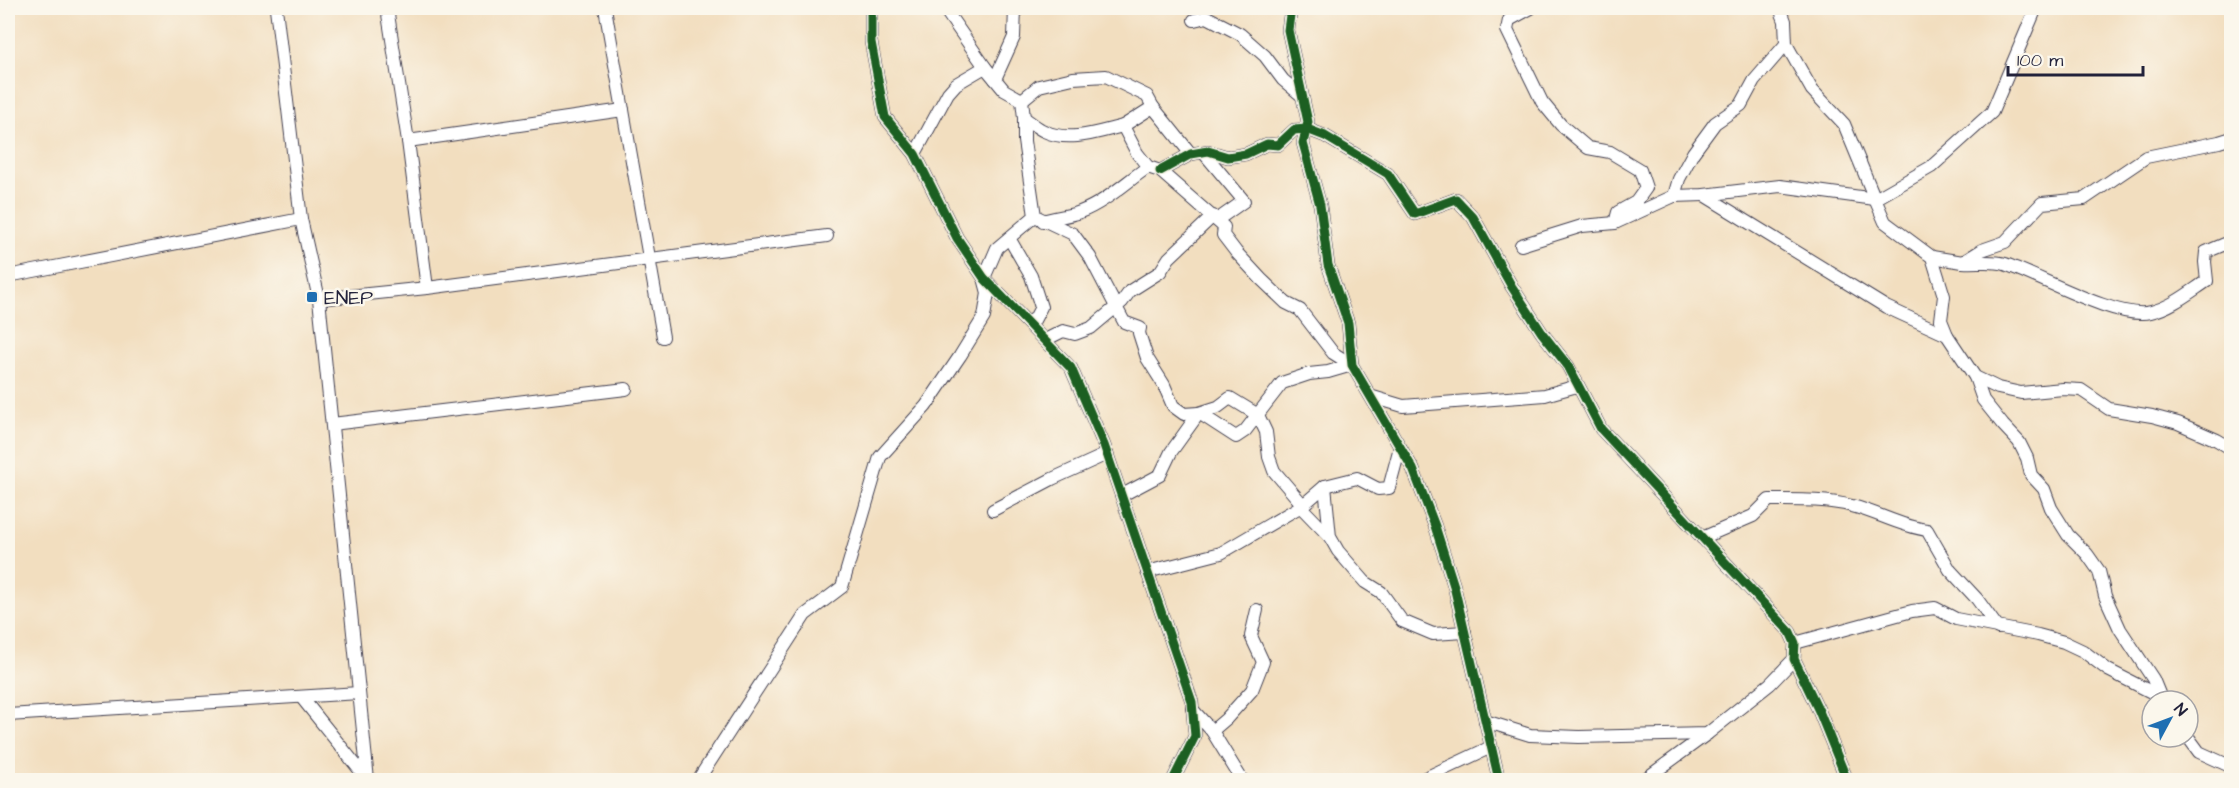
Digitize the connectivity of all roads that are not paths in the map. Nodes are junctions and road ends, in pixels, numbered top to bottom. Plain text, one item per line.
1 (276, 8) edge
2 (387, 8) edge
3 (605, 8) edge
4 (871, 8) edge
5 (944, 8) edge
6 (1016, 8) edge
7 (1206, 8) edge
8 (1291, 8) edge
9 (1531, 8) edge
10 (1780, 8) edge
11 (2036, 8) edge
12 (1786, 44) junction
13 (985, 67) junction
14 (995, 79) junction
15 (1302, 96) junction
16 (1022, 100) junction
17 (1153, 107) junction
18 (623, 110) junction
19 (1024, 118) junction
20 (1123, 126) junction
21 (1307, 129) junction
22 (2232, 138) edge
23 (408, 141) junction
24 (1197, 153) junction
25 (915, 154) junction
26 (1154, 169) junction
27 (1704, 195) junction
28 (1674, 196) junction
29 (1875, 199) junction
30 (1215, 218) junction
31 (301, 219) junction
32 (1039, 219) junction
33 (1615, 223) junction
34 (827, 236) dead end
35 (1009, 238) junction
36 (2232, 241) edge
37 (1521, 246) dead end
38 (1932, 256) junction
39 (650, 259) junction
40 (1964, 262) junction
41 (8, 276) edge
42 (984, 278) junction
43 (427, 288) junction
44 (319, 299) junction
45 (1117, 307) junction
46 (1031, 326) junction
47 (1947, 335) junction
48 (663, 337) dead end
49 (1045, 340) junction
50 (1352, 365) junction
51 (1975, 377) junction
52 (1577, 386) junction
53 (626, 389) dead end
54 (1372, 397) junction
55 (1199, 413) junction
56 (1258, 415) junction
57 (332, 424) junction
58 (1400, 447) junction
59 (2232, 449) edge
60 (1107, 454) junction
61 (1325, 486) junction
62 (1121, 494) junction
63 (1301, 505) junction
64 (993, 510) dead end
65 (1330, 537) junction
66 (1702, 538) junction
67 (1147, 572) junction
68 (1257, 610) dead end
69 (1998, 628) junction
70 (1465, 632) junction
71 (1796, 643) junction
72 (1794, 659) junction
73 (2142, 689) edge
74 (2156, 689) edge
75 (359, 693) junction
76 (302, 698) junction
77 (1192, 709) junction
78 (8, 715) edge
79 (1485, 721) junction
80 (1212, 731) junction
81 (1707, 734) junction
82 (1491, 747) junction
83 (2197, 749) edge
84 (2232, 767) edge
85 (368, 780) edge
86 (698, 780) edge
87 (1173, 780) edge
88 (1242, 780) edge
89 (1421, 780) edge
90 (1499, 780) edge
91 (1644, 780) edge
92 (1847, 780) edge

1 - 31 street
2 - 23 street
3 - 18 street
4 - 25 street
5 - 13 street
6 - 14 street
7 - 15 street
8 - 15 street
9 - 33 street
10 - 12 street
11 - 29 street
12 - 28 street
12 - 29 street
13 - 14 street
13 - 25 street
14 - 16 street
15 - 21 street
16 - 17 street
16 - 19 street
17 - 20 street
17 - 24 street
18 - 23 street
18 - 39 street
19 - 20 street
19 - 32 street
20 - 26 street
21 - 24 street
21 - 50 street
21 - 52 street
22 - 40 street
23 - 43 street
24 - 26 street
24 - 30 street
25 - 42 street
26 - 30 street
26 - 32 street
27 - 28 street
27 - 29 street
27 - 47 street
28 - 33 street
29 - 38 street
30 - 45 street
30 - 50 street
31 - 41 street
31 - 44 street
32 - 35 street
32 - 45 street
33 - 37 street
34 - 39 street
35 - 42 street
35 - 46 street
36 - 40 street
38 - 40 street
38 - 47 street
39 - 43 street
39 - 48 street
42 - 46 street
42 - 86 street
43 - 44 street
44 - 57 street
45 - 49 street
45 - 55 street
46 - 49 street
47 - 51 street
49 - 60 street
50 - 54 street
50 - 56 street
51 - 59 street
51 - 74 street
52 - 54 street
52 - 66 street
53 - 57 street
54 - 58 street
55 - 56 street
55 - 56 street
55 - 62 street
56 - 63 street
57 - 75 street
58 - 61 street
58 - 70 street
60 - 62 street
60 - 64 street
61 - 63 street
61 - 65 street
62 - 67 street
63 - 65 street
63 - 67 street
65 - 70 street
66 - 69 street
66 - 71 street
67 - 77 street
68 - 80 street
69 - 71 street
69 - 73 street
70 - 79 street
71 - 72 street
72 - 81 street
72 - 92 street
75 - 76 street
75 - 85 street
76 - 78 street
76 - 85 street
77 - 80 street
77 - 87 street
79 - 81 street
79 - 82 street
80 - 88 street
81 - 91 street
82 - 89 street
82 - 90 street
83 - 84 street

